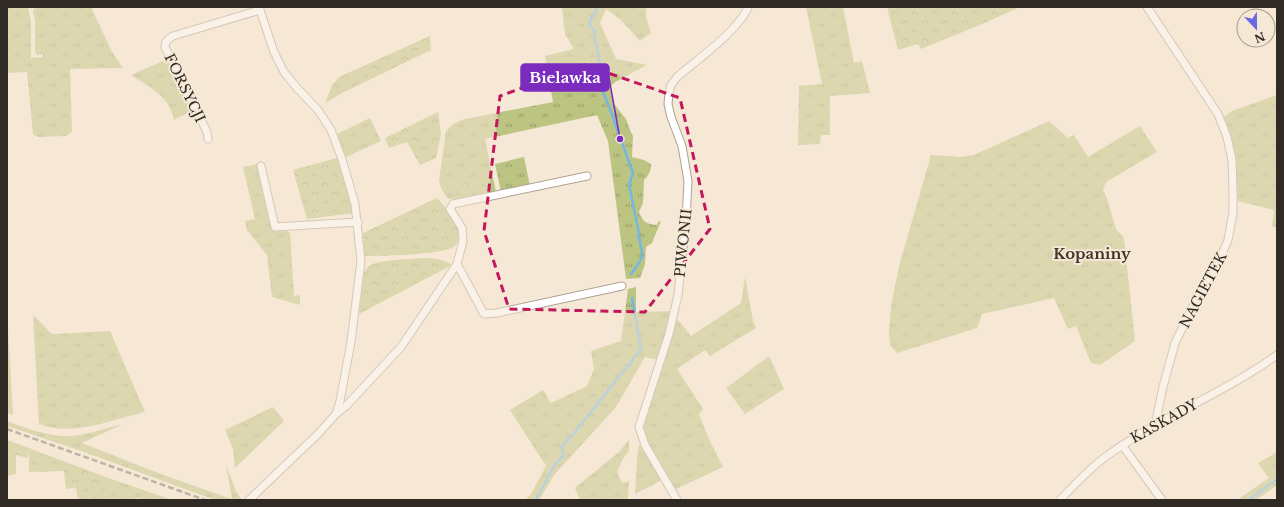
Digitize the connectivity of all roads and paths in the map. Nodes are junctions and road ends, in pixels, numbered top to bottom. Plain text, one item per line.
1 (748, 7) edge
2 (1147, 7) edge
3 (260, 9) edge
4 (208, 139) dead end
5 (261, 166) dead end
6 (587, 176) dead end
7 (358, 222) junction
8 (457, 264) junction
9 (622, 286) dead end
10 (1277, 355) edge
11 (336, 414) junction
12 (1155, 425) junction
13 (1122, 445) junction
14 (249, 500) edge
15 (677, 500) edge
16 (1060, 500) edge
17 (1162, 500) edge

1 - 15 street, PIWONII
2 - 12 street, NAGIETEK
3 - 4 street, FORSYCJI
3 - 7 street
5 - 7 street
6 - 8 street
7 - 11 street
8 - 9 street
8 - 11 street
10 - 12 street, KASKADY
11 - 14 street
12 - 13 street, KASKADY
13 - 16 street, KASKADY
13 - 17 street

